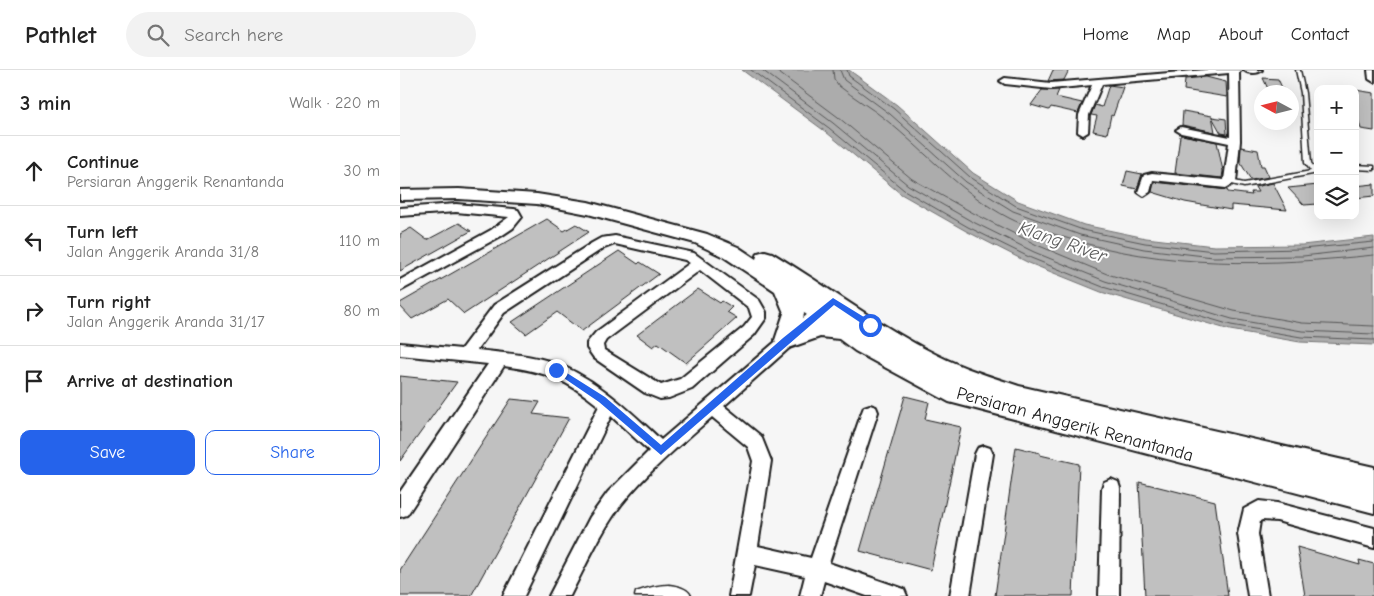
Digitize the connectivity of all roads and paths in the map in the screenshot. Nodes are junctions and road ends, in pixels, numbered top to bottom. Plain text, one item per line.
1 (1093, 70) edge
2 (1235, 70) edge
3 (1249, 70) edge
4 (1257, 70) edge
5 (1298, 70) edge
6 (1373, 70) edge
7 (1077, 73) dead end
8 (1374, 79) edge
9 (1005, 81) dead end
10 (1099, 81) junction
11 (1085, 82) junction
12 (1182, 130) dead end
13 (1083, 132) dead end
14 (1235, 141) junction
15 (1359, 168) edge
16 (1374, 168) edge
17 (1314, 169) edge
18 (1314, 171) edge
19 (1230, 182) junction
20 (400, 184) edge
21 (491, 189) junction
22 (1144, 192) dead end
23 (401, 208) edge
24 (700, 263) junction
25 (781, 285) junction
26 (400, 286) edge
27 (826, 307) junction
28 (843, 331) junction
29 (786, 340) junction
30 (400, 349) edge
31 (466, 354) junction
32 (500, 359) junction
33 (608, 405) junction
34 (712, 407) junction
35 (870, 412) dead end
36 (661, 451) junction
37 (984, 454) dead end
38 (1374, 480) edge
39 (1111, 488) dead end
40 (1374, 500) edge
41 (400, 508) edge
42 (1374, 538) edge
43 (747, 553) junction
44 (817, 569) junction
45 (512, 596) edge
46 (559, 596) edge
47 (640, 596) edge
48 (686, 596) edge
49 (739, 596) edge
50 (810, 596) edge
51 (897, 596) edge
52 (960, 596) edge
53 (1109, 596) edge
54 (1258, 596) edge

1 - 11 street
2 - 10 street
2 - 14 street
3 - 4 street
5 - 17 lane
6 - 8 street
7 - 11 street
9 - 11 street
10 - 11 street
10 - 13 street
12 - 14 street
14 - 19 street
15 - 16 lane
18 - 19 lane
19 - 22 street
20 - 21 main road, Persiaran Anggerik Renantanda
21 - 23 main road, Persiaran Anggerik Renantanda
21 - 25 main road, Persiaran Anggerik Renantanda
21 - 27 main road, Persiaran Anggerik Renantanda
23 - 26 street
24 - 24 street
24 - 31 street
25 - 27 main road, Persiaran Anggerik Renantanda
25 - 29 main road
27 - 28 main road, Persiaran Anggerik Renantanda
27 - 29 street
27 - 38 main road, Persiaran Anggerik Renantanda
28 - 29 main road
28 - 40 main road, Persiaran Anggerik Renantanda
29 - 34 street
30 - 31 street
31 - 32 street
32 - 33 street
32 - 41 street
33 - 36 street
33 - 45 street
34 - 36 street
34 - 43 street
35 - 44 street
36 - 46 street
37 - 52 street
39 - 53 street
42 - 54 street
43 - 44 street
43 - 49 street
44 - 50 street
44 - 51 street
47 - 48 lane

